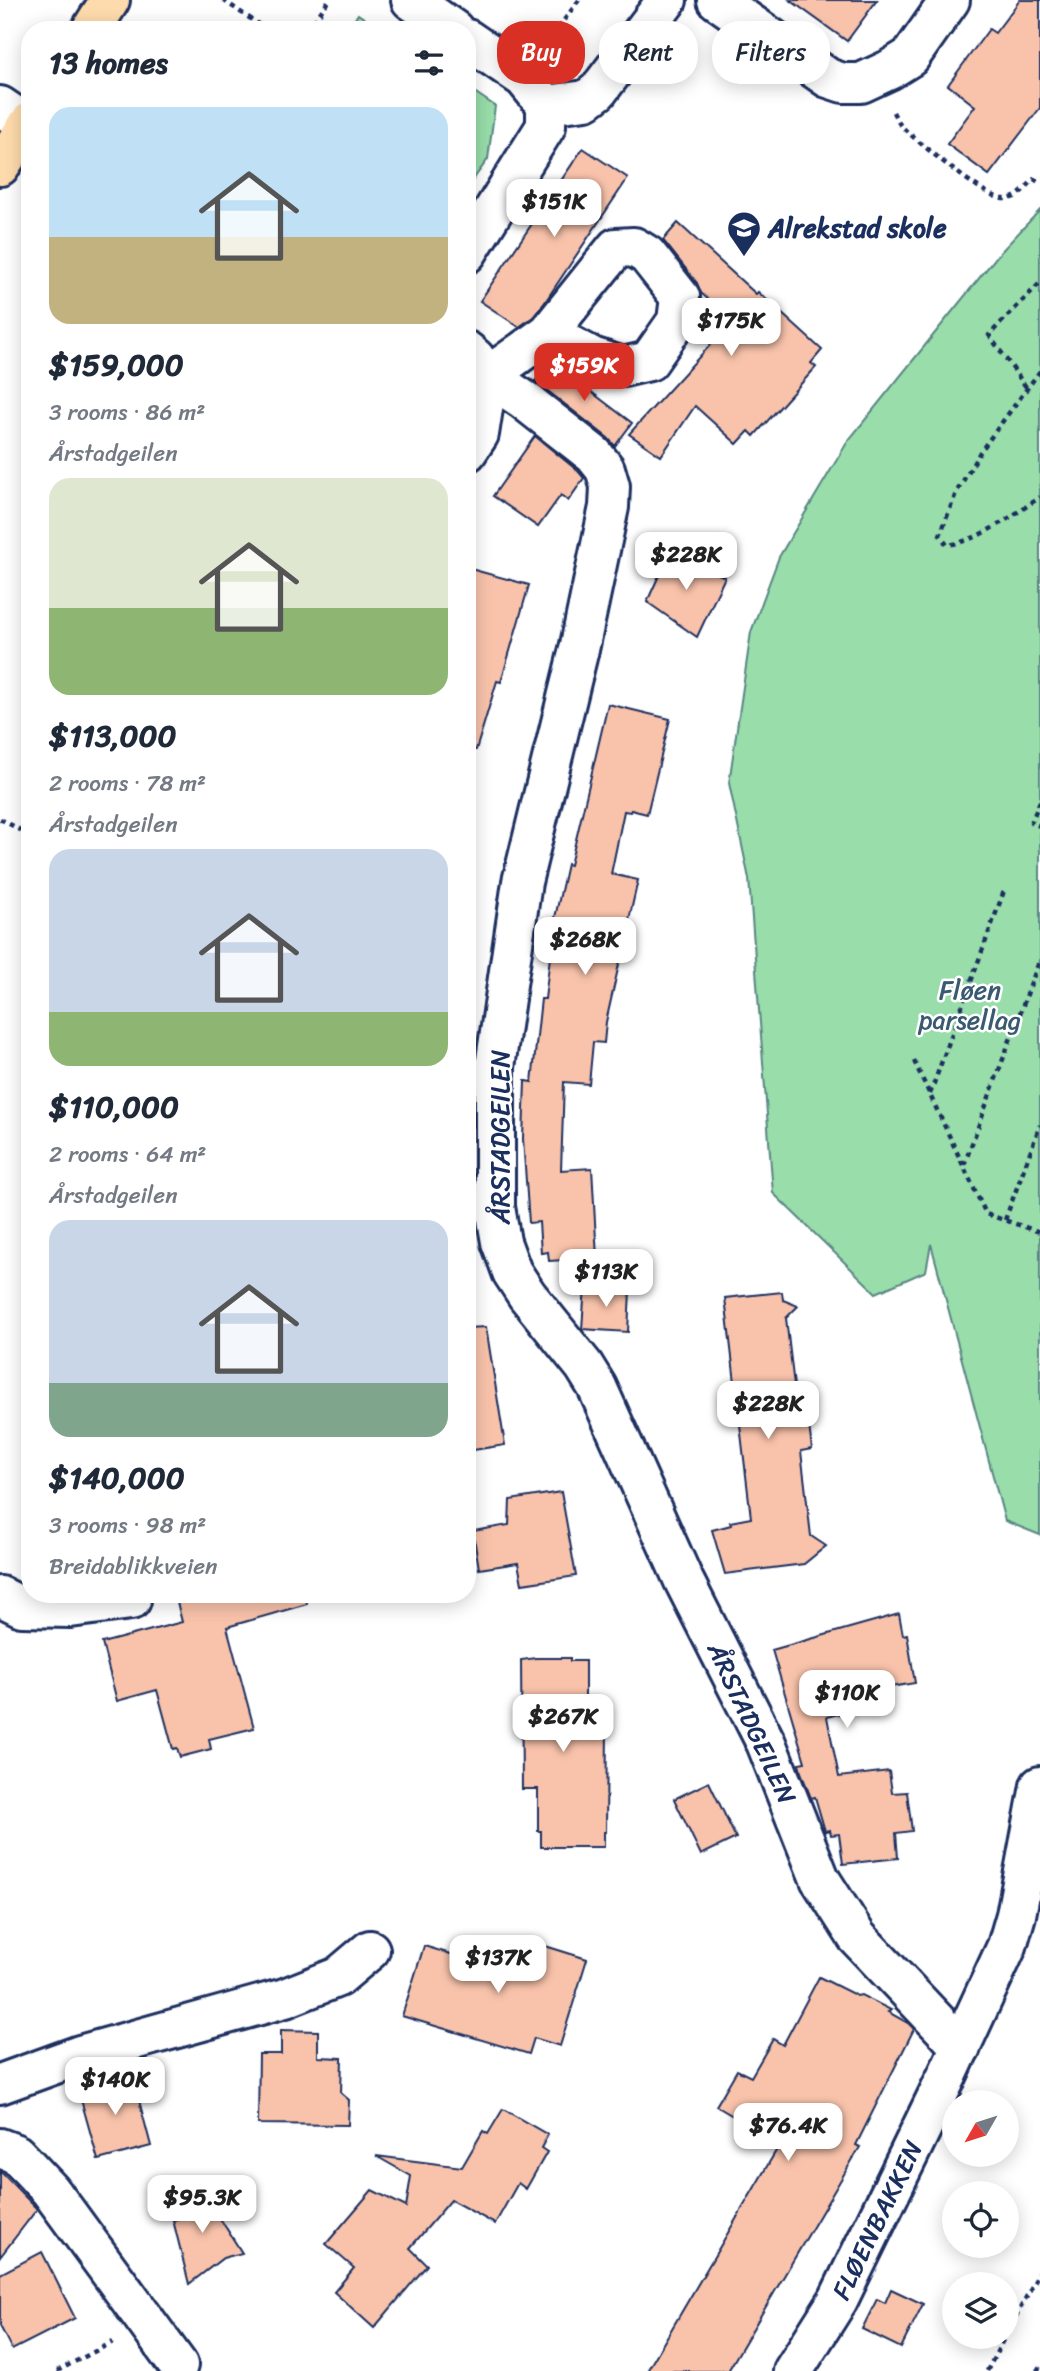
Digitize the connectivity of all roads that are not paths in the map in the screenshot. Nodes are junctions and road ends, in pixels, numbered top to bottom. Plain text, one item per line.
1 (110, 0) edge
2 (411, 0) edge
3 (667, 0) edge
4 (717, 0) edge
5 (950, 0) edge
6 (97, 21) edge
7 (441, 21) edge
8 (476, 45) edge
9 (546, 105) junction
10 (19, 118) edge
11 (0, 166) edge
12 (476, 239) edge
13 (548, 333) dead end
14 (478, 363) edge
15 (476, 438) edge
16 (0, 1596) edge
17 (108, 1603) edge
18 (1040, 1786) edge
19 (370, 1950) dead end
20 (961, 2047) junction
21 (0, 2084) edge
22 (0, 2147) edge
23 (178, 2365) dead end
24 (793, 2371) edge

1 - 6 main road
2 - 7 street
3 - 9 street
4 - 5 street
8 - 9 street
9 - 12 street
10 - 11 main road
13 - 14 street
14 - 15 street
14 - 20 street, ÅRSTADGEILEN
16 - 17 street
18 - 20 street, FLØENBAKKEN
19 - 21 street
20 - 24 street, FLØENBAKKEN
22 - 23 street

